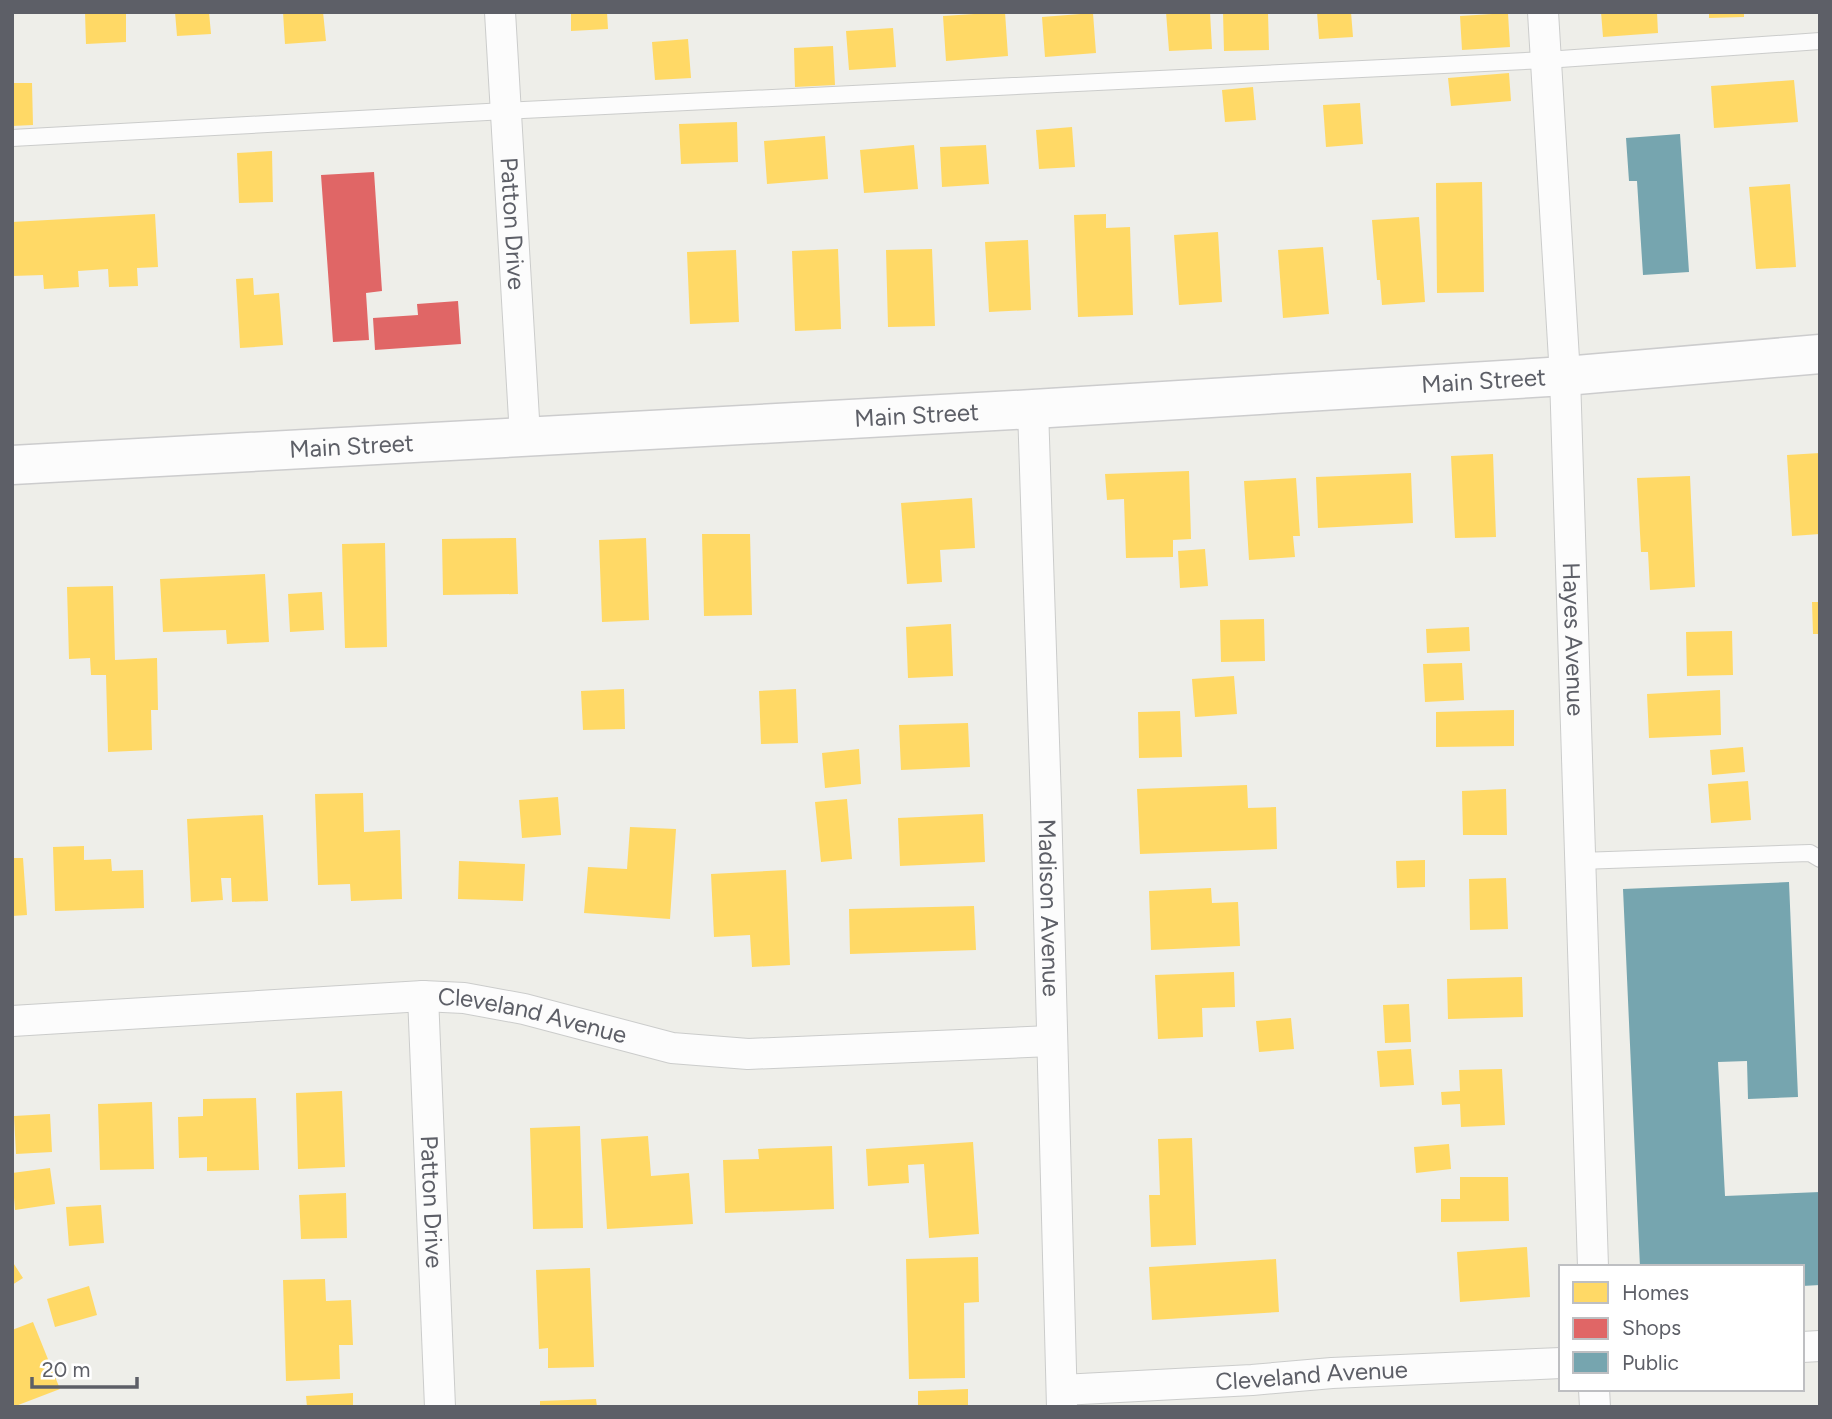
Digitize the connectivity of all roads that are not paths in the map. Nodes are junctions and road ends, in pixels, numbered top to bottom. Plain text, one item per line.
1 (500, 12) edge
2 (1543, 12) edge
3 (1820, 40) edge
4 (1546, 60) junction
5 (505, 111) junction
6 (12, 138) edge
7 (1820, 354) edge
8 (1565, 376) junction
9 (1033, 408) junction
10 (525, 436) junction
11 (12, 465) edge
12 (1820, 859) edge
13 (1580, 861) junction
14 (423, 996) junction
15 (12, 1021) edge
16 (1051, 1041) junction
17 (1592, 1265) edge
18 (1559, 1363) edge
19 (1062, 1399) edge
20 (440, 1407) edge

1 - 5 street, Patton Drive
2 - 4 street, Hayes Avenue
3 - 4 lane
4 - 5 lane
4 - 8 street, Hayes Avenue
5 - 6 lane
5 - 10 street, Patton Drive
7 - 8 main road, Main Street
8 - 9 main road, Main Street
8 - 13 street, Hayes Avenue
9 - 10 main road, Main Street
9 - 16 street, Madison Avenue
10 - 11 main road, Main Street
12 - 13 lane
13 - 17 street, Hayes Avenue
14 - 15 street, Cleveland Avenue
14 - 16 street, Cleveland Avenue
14 - 20 street, Patton Drive
16 - 19 street, Madison Avenue
18 - 19 street, Cleveland Avenue

